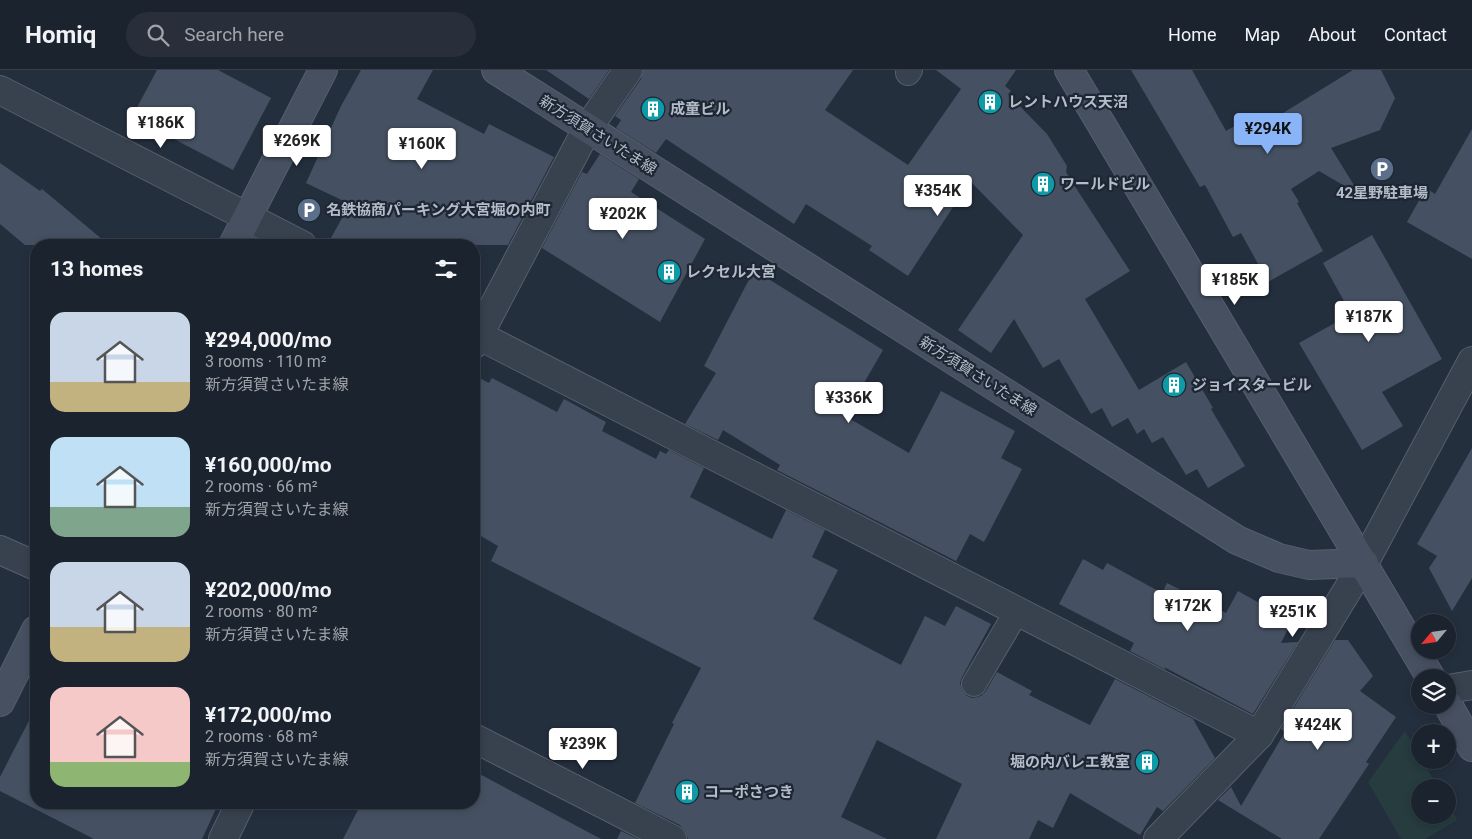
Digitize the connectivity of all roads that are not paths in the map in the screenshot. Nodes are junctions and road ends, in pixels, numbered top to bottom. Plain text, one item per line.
1 (323, 70) edge
2 (496, 70) edge
3 (628, 70) edge
4 (1076, 72) edge
5 (0, 90) edge
6 (587, 128) junction
7 (248, 217) junction
8 (236, 239) edge
9 (290, 239) edge
10 (480, 329) edge
11 (480, 341) edge
12 (1472, 361) edge
13 (0, 550) edge
14 (30, 563) edge
15 (1364, 563) junction
16 (1017, 611) junction
17 (30, 642) edge
18 (1426, 669) edge
19 (974, 684) dead end
20 (1472, 685) edge
21 (1456, 687) edge
22 (0, 702) edge
23 (1453, 714) edge
24 (1259, 736) junction
25 (480, 741) edge
26 (1472, 747) edge
27 (238, 809) edge
28 (223, 839) edge
29 (672, 839) edge
30 (1158, 839) edge

1 - 7 main road
2 - 6 main road, 新方須賀さいたま線
3 - 6 street
4 - 15 main road
5 - 7 street
6 - 10 street
6 - 15 main road, 新方須賀さいたま線
7 - 8 main road
7 - 9 street
11 - 16 street
12 - 15 street
13 - 14 street
15 - 18 main road
15 - 24 street
16 - 19 lane
16 - 24 street
17 - 22 main road
20 - 21 street
23 - 26 main road
24 - 30 street
25 - 29 street
27 - 28 street

